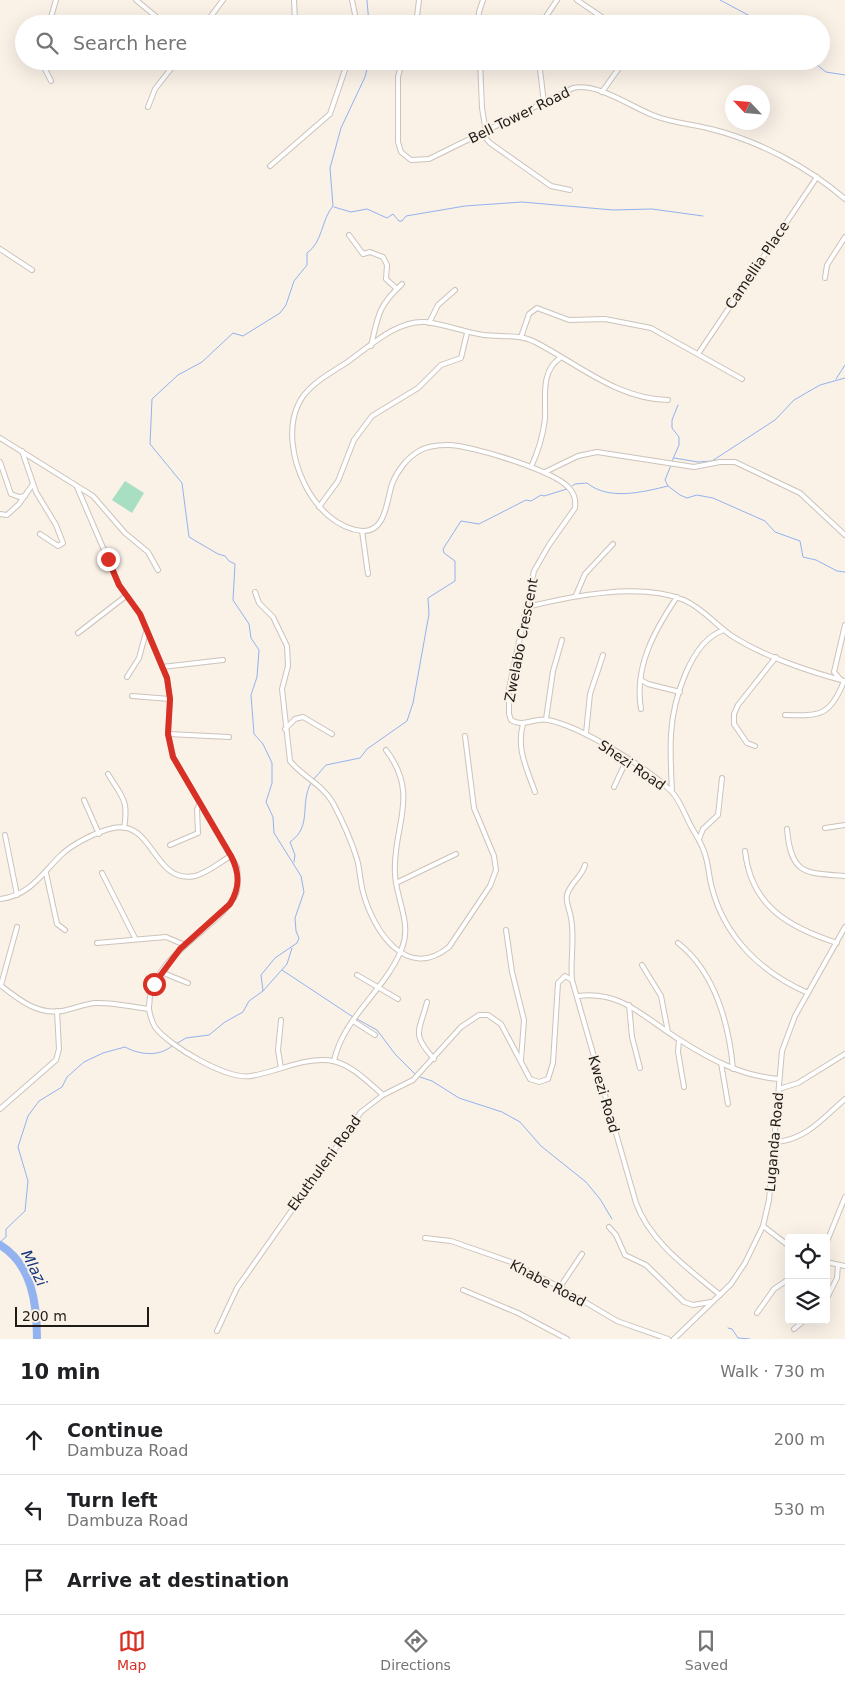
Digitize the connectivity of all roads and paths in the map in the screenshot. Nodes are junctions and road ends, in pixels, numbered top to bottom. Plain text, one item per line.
1 (56, 0) edge
2 (136, 0) edge
3 (223, 0) edge
4 (294, 0) edge
5 (352, 0) edge
6 (419, 0) edge
7 (483, 0) edge
8 (557, 0) edge
9 (578, 0) edge
10 (52, 15) edge
11 (154, 15) edge
12 (212, 15) edge
13 (295, 15) edge
14 (355, 15) edge
15 (417, 15) edge
16 (479, 15) edge
17 (547, 15) edge
18 (599, 15) edge
19 (46, 70) edge
20 (170, 70) edge
21 (345, 70) edge
22 (400, 70) edge
23 (480, 70) edge
24 (540, 70) edge
25 (618, 70) edge
26 (51, 81) dead end
27 (602, 92) junction
28 (544, 103) junction
29 (148, 107) dead end
30 (484, 133) junction
31 (270, 166) dead end
32 (817, 177) junction
33 (570, 190) dead end
34 (845, 199) edge
35 (349, 235) dead end
36 (845, 237) edge
37 (0, 249) edge
38 (32, 270) dead end
39 (825, 278) dead end
40 (402, 284) dead end
41 (397, 289) junction
42 (455, 290) dead end
43 (429, 323) junction
44 (467, 333) junction
45 (521, 337) junction
46 (371, 346) junction
47 (698, 354) junction
48 (560, 358) junction
49 (742, 379) dead end
50 (668, 400) dead end
51 (0, 438) edge
52 (22, 452) junction
53 (0, 462) edge
54 (531, 467) junction
55 (545, 472) junction
56 (33, 484) junction
57 (77, 487) junction
58 (25, 496) junction
59 (319, 506) junction
60 (0, 514) edge
61 (362, 531) junction
62 (40, 534) dead end
63 (845, 535) edge
64 (613, 544) dead end
65 (158, 570) dead end
66 (368, 574) dead end
67 (254, 592) dead end
68 (576, 595) junction
69 (126, 596) junction
70 (677, 598) junction
71 (527, 607) junction
72 (845, 625) edge
73 (145, 626) junction
74 (724, 630) junction
75 (78, 633) dead end
76 (562, 640) dead end
77 (603, 655) dead end
78 (776, 658) junction
79 (223, 660) dead end
80 (162, 667) junction
81 (127, 677) dead end
82 (641, 680) junction
83 (844, 681) edge
84 (680, 692) junction
85 (132, 696) dead end
86 (170, 699) junction
87 (641, 709) dead end
88 (785, 716) dead end
89 (546, 719) junction
90 (523, 724) junction
91 (285, 729) junction
92 (586, 733) junction
93 (168, 734) junction
94 (332, 734) dead end
95 (465, 736) dead end
96 (228, 737) dead end
97 (756, 746) dead end
98 (386, 750) dead end
99 (627, 759) junction
100 (108, 774) dead end
101 (722, 778) dead end
102 (614, 787) dead end
103 (535, 792) dead end
104 (672, 792) junction
105 (84, 800) dead end
106 (199, 804) junction
107 (845, 825) edge
108 (124, 828) junction
109 (825, 828) dead end
110 (787, 830) dead end
111 (99, 834) junction
112 (5, 835) dead end
113 (699, 839) junction
114 (170, 844) dead end
115 (745, 851) dead end
116 (456, 854) dead end
117 (231, 856) junction
118 (585, 865) dead end
119 (46, 872) junction
120 (102, 873) dead end
121 (845, 876) edge
122 (396, 883) junction
123 (17, 895) junction
124 (0, 899) edge
125 (845, 927) edge
126 (17, 928) dead end
127 (65, 930) dead end
128 (506, 930) dead end
129 (135, 938) junction
130 (678, 942) dead end
131 (97, 943) dead end
132 (837, 943) junction
133 (184, 945) junction
134 (399, 953) junction
135 (642, 965) dead end
136 (161, 972) junction
137 (357, 976) dead end
138 (572, 980) junction
139 (188, 983) dead end
140 (0, 985) edge
141 (378, 987) junction
142 (808, 993) junction
143 (578, 996) junction
144 (398, 999) dead end
145 (427, 1002) dead end
146 (628, 1005) junction
147 (149, 1009) junction
148 (57, 1011) junction
149 (281, 1020) dead end
150 (353, 1021) junction
151 (668, 1032) junction
152 (375, 1035) dead end
153 (679, 1040) junction
154 (845, 1054) edge
155 (434, 1059) junction
156 (334, 1062) junction
157 (520, 1062) junction
158 (722, 1063) junction
159 (281, 1068) junction
160 (640, 1068) dead end
161 (733, 1069) junction
162 (779, 1079) junction
163 (684, 1087) dead end
164 (779, 1088) junction
165 (383, 1095) junction
166 (845, 1099) edge
167 (728, 1104) dead end
168 (0, 1109) edge
169 (775, 1142) junction
170 (845, 1196) edge
171 (763, 1226) junction
172 (609, 1227) dead end
173 (830, 1234) edge
174 (425, 1238) dead end
175 (785, 1243) edge
176 (582, 1254) dead end
177 (830, 1263) edge
178 (838, 1265) junction
179 (845, 1266) edge
180 (785, 1282) edge
181 (560, 1287) junction
182 (463, 1290) dead end
183 (830, 1292) edge
184 (720, 1295) junction
185 (711, 1302) junction
186 (757, 1313) dead end
187 (800, 1324) edge
188 (794, 1329) dead end
189 (217, 1331) dead end
190 (567, 1339) edge
191 (668, 1339) edge
192 (674, 1339) edge

1 - 10 street
2 - 11 street
3 - 12 street
4 - 13 street
5 - 14 street
6 - 15 street
7 - 16 street
8 - 17 street
9 - 18 street
19 - 26 street
20 - 29 street
21 - 31 street
22 - 30 street, Bell Tower Road
23 - 30 street
24 - 28 street
25 - 27 street
27 - 28 street, Bell Tower Road
27 - 32 street, Bell Tower Road
28 - 30 street, Bell Tower Road
30 - 33 street
32 - 34 street, Bell Tower Road
32 - 47 street, Camellia Place
35 - 41 street
36 - 39 street
37 - 38 street
40 - 41 street
41 - 46 street
42 - 43 street
43 - 44 street
43 - 46 street
44 - 45 street
44 - 59 street
45 - 47 street
45 - 48 street
46 - 59 street
47 - 49 street
48 - 50 street
48 - 54 street
51 - 52 street
52 - 56 street
52 - 57 street
53 - 58 street
54 - 55 street, Zwelabo Crescent
54 - 61 street, Zwelabo Crescent
55 - 63 street
55 - 71 street, Zwelabo Crescent
56 - 58 street
56 - 62 street
57 - 65 street
57 - 69 street
58 - 60 street
59 - 61 street
61 - 66 street
64 - 68 street
67 - 91 street
68 - 70 street
68 - 71 street
69 - 73 street
69 - 75 street
70 - 74 street
70 - 82 street
71 - 90 street, Zwelabo Crescent
72 - 83 street
73 - 80 street
73 - 81 street
74 - 78 street
74 - 84 street
76 - 89 street
77 - 92 street
78 - 83 street
78 - 97 street
79 - 80 street
80 - 86 street
82 - 84 street
82 - 87 street
83 - 88 street
84 - 104 street
85 - 86 street
86 - 93 street
89 - 90 street
89 - 92 street, Shezi Road
90 - 103 street
91 - 94 street
91 - 134 street
92 - 99 street, Shezi Road
93 - 96 street
93 - 106 street
95 - 134 street
98 - 122 street
99 - 102 street
99 - 104 street, Shezi Road
100 - 108 street
101 - 113 street
104 - 113 street, Shezi Road
105 - 111 street
106 - 114 street
106 - 117 street
107 - 109 street
108 - 111 street
108 - 117 street
110 - 121 street
111 - 119 street
112 - 123 street
113 - 142 street, Shezi Road
115 - 132 street
116 - 122 street
117 - 133 street
118 - 138 street, Kwezi Road
119 - 123 street
119 - 127 street
120 - 129 street
122 - 134 street
123 - 124 street
125 - 132 street, Luganda Road
126 - 140 street
128 - 157 street
129 - 131 street
129 - 133 street
130 - 161 street
132 - 142 street, Luganda Road
133 - 136 street
134 - 141 street
135 - 151 street
136 - 139 street
136 - 147 street
137 - 141 street
138 - 143 street, Kwezi Road
138 - 157 street, Ekuthuleni Road
140 - 148 street
141 - 144 street
141 - 150 street
142 - 162 street, Luganda Road
143 - 146 street
143 - 184 street, Kwezi Road
145 - 155 street
146 - 151 street
146 - 160 street
147 - 148 street
147 - 159 street
148 - 168 street
149 - 159 street
150 - 152 street
150 - 156 street
151 - 153 street
153 - 158 street
153 - 163 street
154 - 164 street
155 - 157 street, Ekuthuleni Road
155 - 165 street, Ekuthuleni Road
156 - 159 street
156 - 165 street
158 - 161 street
158 - 167 street
161 - 162 street
162 - 164 street, Luganda Road
164 - 169 street, Luganda Road
165 - 189 street, Ekuthuleni Road
166 - 169 street
169 - 171 street, Luganda Road
170 - 173 street
171 - 175 street
171 - 184 street, Luganda Road
172 - 185 street
174 - 181 street, Khabe Road
176 - 181 street
177 - 178 street
178 - 179 street
178 - 183 street
180 - 186 street
181 - 191 street, Khabe Road
182 - 190 street
184 - 185 street, Luganda Road
185 - 192 street, Luganda Road
187 - 188 street

